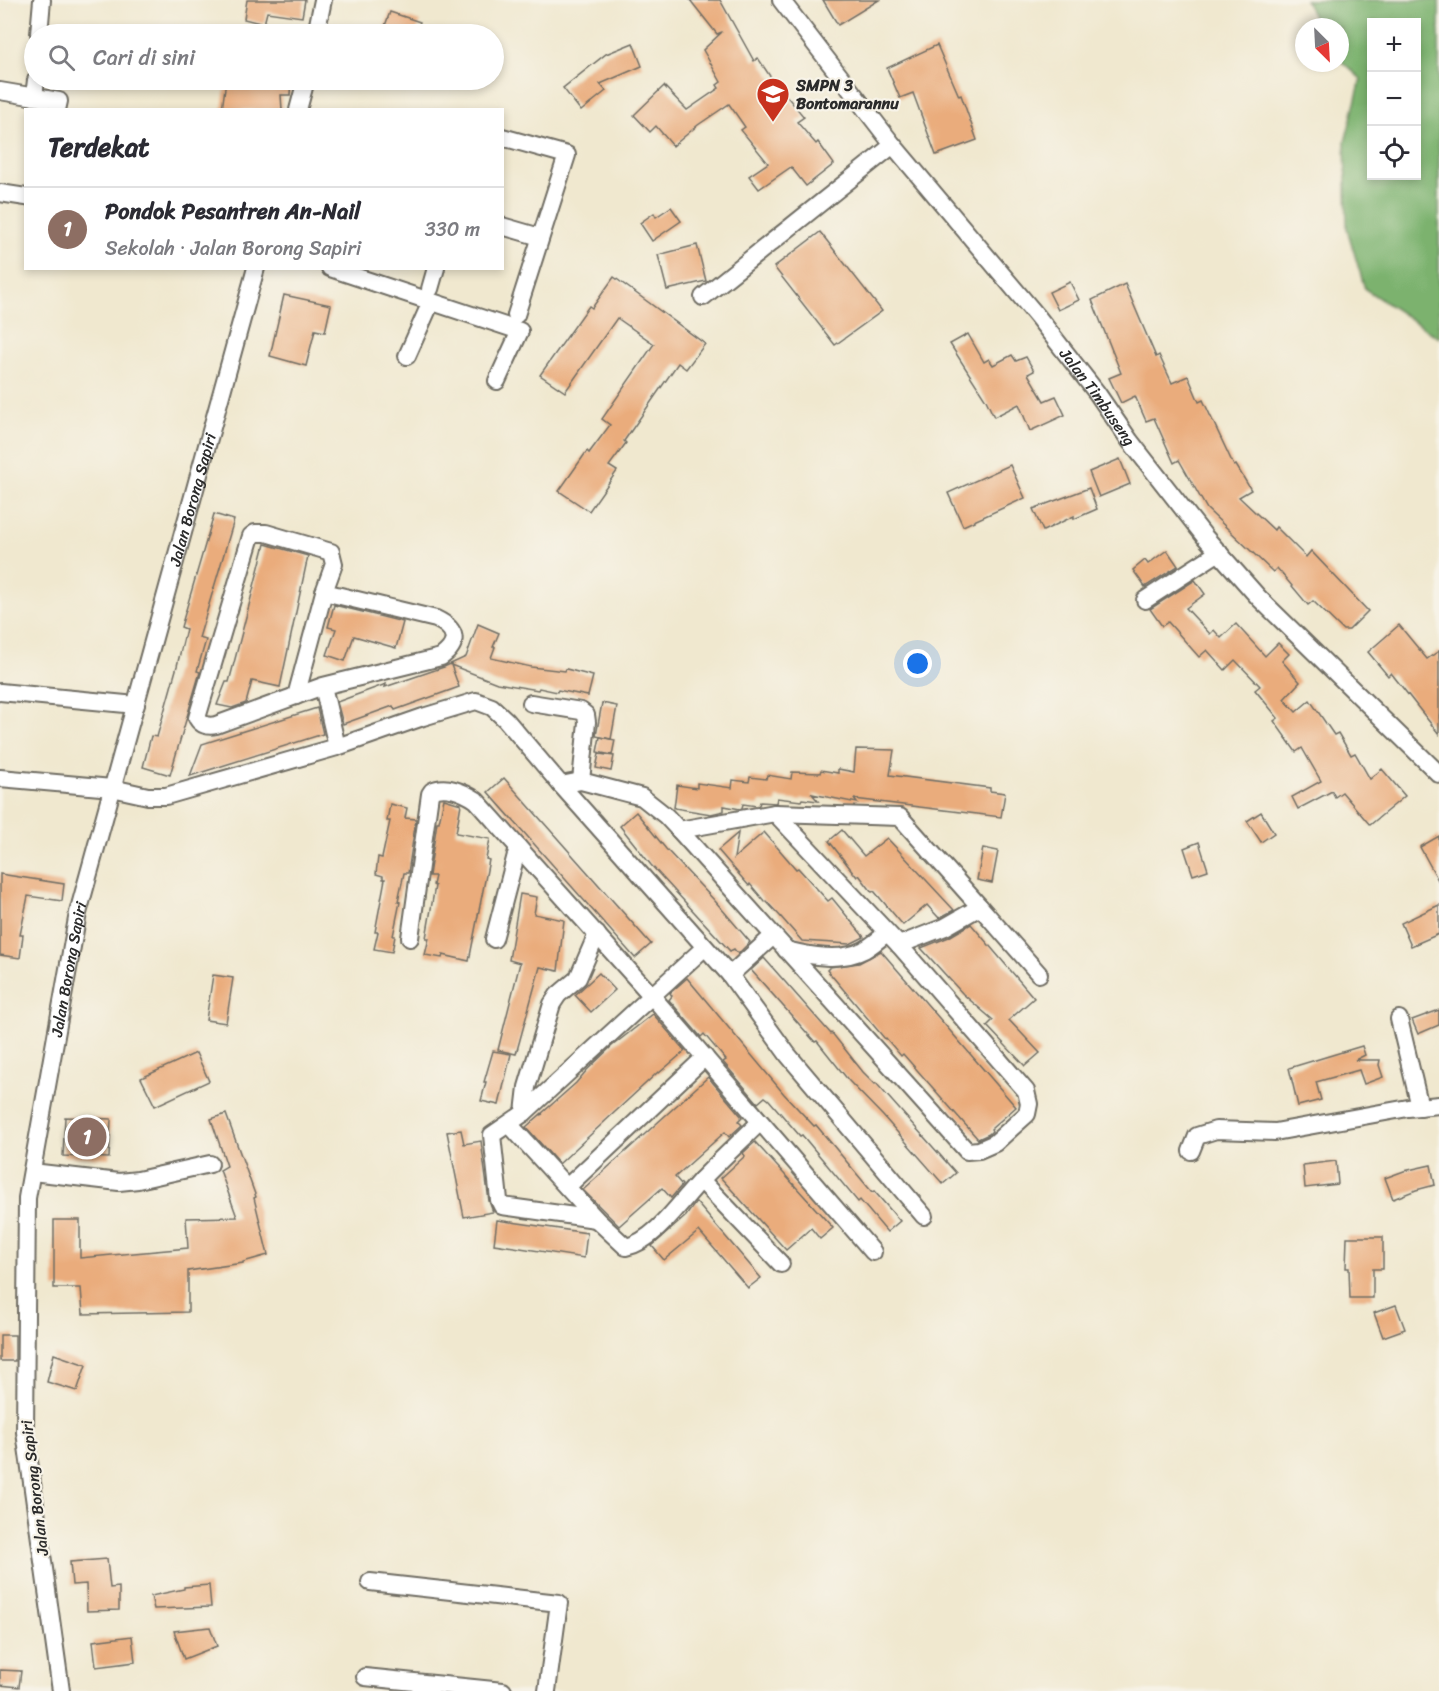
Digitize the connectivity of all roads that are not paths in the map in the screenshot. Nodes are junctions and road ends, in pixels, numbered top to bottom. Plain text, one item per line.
1 (42, 0) edge
2 (323, 0) edge
3 (781, 0) edge
4 (40, 24) edge
5 (318, 24) edge
6 (35, 90) edge
7 (303, 90) edge
8 (0, 91) edge
9 (34, 97) junction
10 (57, 108) edge
11 (299, 108) edge
12 (504, 138) edge
13 (893, 146) junction
14 (0, 193) edge
15 (24, 197) edge
16 (504, 227) edge
17 (540, 237) junction
18 (255, 270) edge
19 (337, 270) edge
20 (436, 270) edge
21 (430, 295) junction
22 (703, 297) dead end
23 (516, 315) dead end
24 (407, 356) dead end
25 (498, 381) dead end
26 (1219, 552) junction
27 (324, 592) junction
28 (1146, 600) dead end
29 (322, 686) junction
30 (0, 692) edge
31 (296, 696) junction
32 (531, 703) dead end
33 (136, 705) junction
34 (337, 747) junction
35 (1439, 774) edge
36 (0, 778) edge
37 (581, 781) junction
38 (561, 785) junction
39 (112, 788) junction
40 (775, 813) junction
41 (679, 830) junction
42 (518, 847) junction
43 (980, 907) junction
44 (597, 934) junction
45 (773, 936) junction
46 (410, 938) dead end
47 (494, 939) dead end
48 (893, 939) junction
49 (704, 948) junction
50 (786, 950) junction
51 (1038, 974) dead end
52 (730, 975) junction
53 (651, 995) junction
54 (1399, 1019) dead end
55 (705, 1057) junction
56 (1439, 1105) edge
57 (1420, 1107) junction
58 (524, 1113) junction
59 (760, 1122) junction
60 (509, 1124) junction
61 (1191, 1151) dead end
62 (210, 1164) dead end
63 (32, 1172) junction
64 (701, 1180) junction
65 (567, 1187) junction
66 (924, 1216) dead end
67 (596, 1219) junction
68 (873, 1252) dead end
69 (781, 1264) dead end
70 (370, 1582) dead end
71 (365, 1677) dead end
72 (62, 1691) edge
73 (503, 1691) edge
74 (547, 1691) edge

1 - 4 street
2 - 5 street
3 - 13 street, Jalan Timbuseng
6 - 9 street
7 - 11 street
8 - 9 street
9 - 10 street
12 - 17 street
13 - 22 street
13 - 26 street, Jalan Timbuseng
14 - 15 street
16 - 17 street
17 - 23 street
18 - 33 street, Jalan Borong Sapiri
19 - 21 street
20 - 21 street
21 - 24 street
21 - 25 street
26 - 28 street
26 - 35 street, Jalan Timbuseng
27 - 29 street
27 - 31 street
27 - 31 street
29 - 31 street
29 - 34 street
30 - 33 street
32 - 37 street
33 - 39 street, Jalan Borong Sapiri
34 - 38 street
34 - 39 street
36 - 39 street
37 - 38 street
37 - 41 street
38 - 49 street
39 - 63 street, Jalan Borong Sapiri
40 - 41 street
40 - 43 street
40 - 48 street
41 - 45 street
42 - 44 street
42 - 46 street
42 - 47 street
43 - 48 street
43 - 51 street
44 - 53 street
44 - 58 street
45 - 50 street
45 - 52 street
48 - 50 street
48 - 50 street
49 - 52 street
49 - 53 street
52 - 66 street
53 - 55 street
53 - 58 street
54 - 57 street
55 - 59 street
55 - 65 street
56 - 57 street
57 - 61 street
58 - 60 street
59 - 64 street
59 - 68 street
60 - 65 street
60 - 67 street
62 - 63 street
63 - 72 street, Jalan Borong Sapiri
64 - 67 street
64 - 69 street
65 - 67 street
70 - 74 street
71 - 73 street

